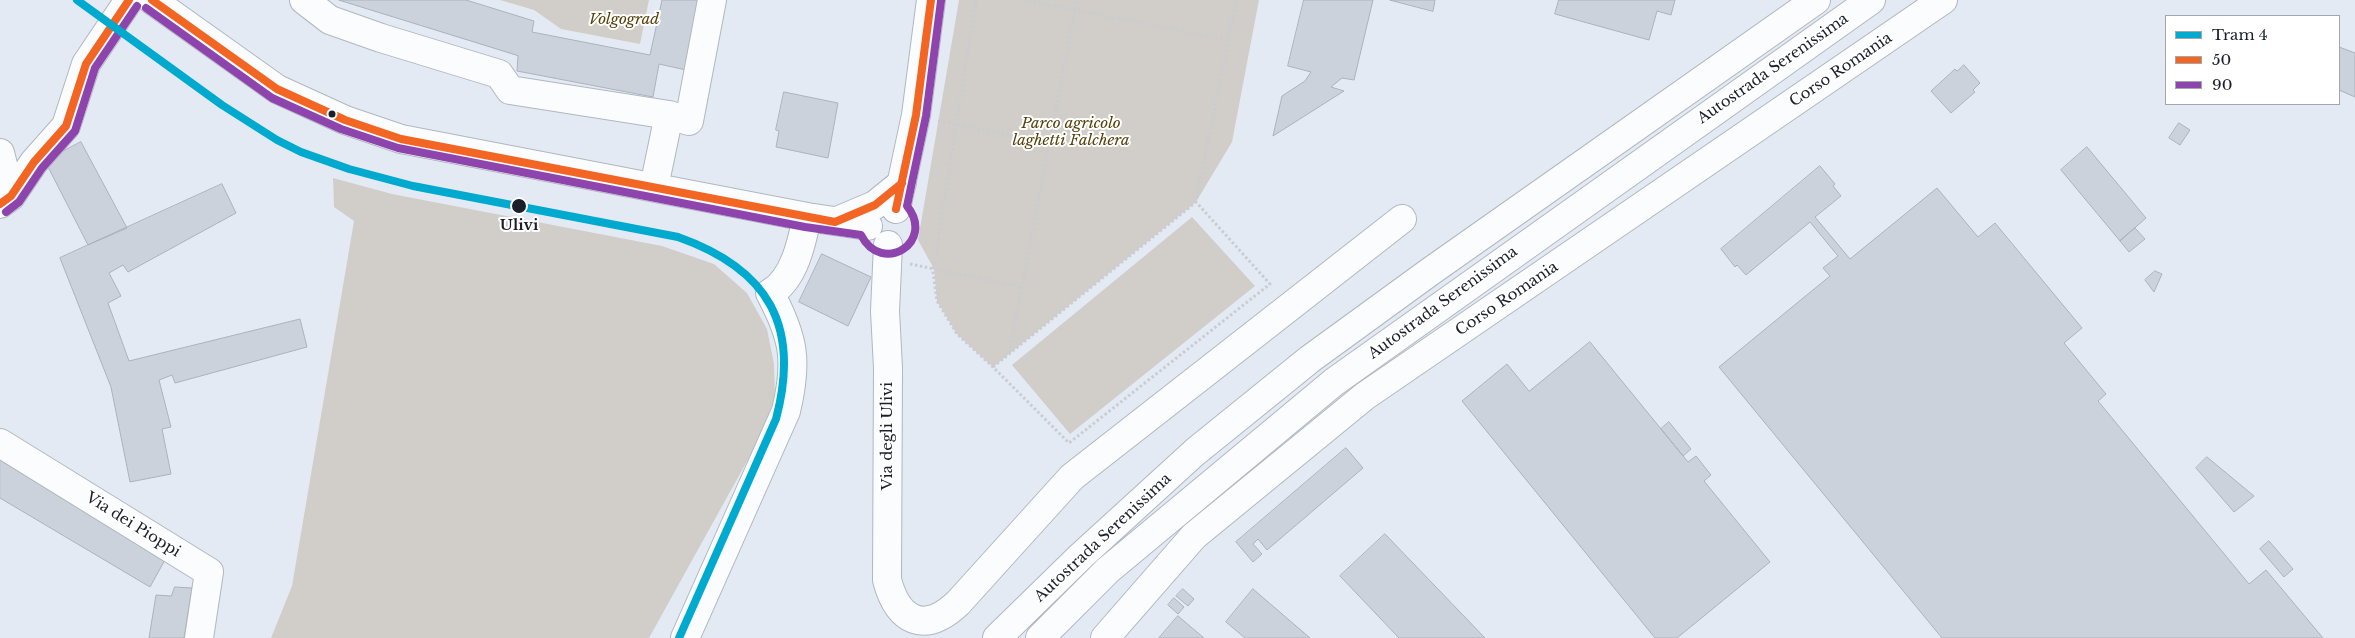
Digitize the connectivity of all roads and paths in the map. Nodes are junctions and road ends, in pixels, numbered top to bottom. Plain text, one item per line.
1 (129, 0) edge
2 (152, 0) edge
3 (304, 0) edge
4 (712, 0) edge
5 (931, 0) edge
6 (976, 0) edge
7 (1024, 0) edge
8 (1077, 0) edge
9 (1236, 0) edge
10 (1816, 0) edge
11 (1871, 0) edge
12 (1943, 0) edge
13 (1075, 10) junction
14 (1228, 40) junction
15 (668, 115) junction
16 (916, 115) junction
17 (956, 125) junction
18 (1050, 142) junction
19 (0, 153) edge
20 (902, 183) junction
21 (654, 187) junction
22 (6, 200) edge
23 (1196, 202) junction
24 (896, 209) junction
25 (807, 217) junction
26 (1402, 219) dead end
27 (835, 222) junction
28 (868, 226) junction
29 (888, 245) junction
30 (934, 270) junction
31 (1022, 287) junction
32 (1009, 354) junction
33 (993, 367) junction
34 (0, 443) edge
35 (909, 628) edge
36 (199, 638) edge
37 (685, 638) edge
38 (998, 638) edge
39 (1040, 638) edge
40 (1105, 638) edge

1 - 22 main road
2 - 21 main road
3 - 15 main road
4 - 15 main road
5 - 16 main road
6 - 17 path
7 - 13 path
8 - 13 path
9 - 14 path
10 - 38 main road, Autostrada Serenissima
11 - 39 main road, Autostrada Serenissima
12 - 40 main road, Corso Romania
13 - 14 path
13 - 18 path
14 - 23 path
15 - 21 main road
16 - 17 path
16 - 20 main road
17 - 18 path
17 - 30 path
18 - 31 path
19 - 22 main road
20 - 24 main road
20 - 27 main road
21 - 25 main road
23 - 32 path
23 - 33 path
24 - 28 main road
24 - 29 main road
25 - 27 main road
25 - 37 main road
26 - 35 main road
27 - 28 main road
28 - 29 main road
29 - 35 main road, Via degli Ulivi
30 - 31 path
30 - 33 path
31 - 32 path
32 - 33 path
34 - 36 main road, Via dei Pioppi

